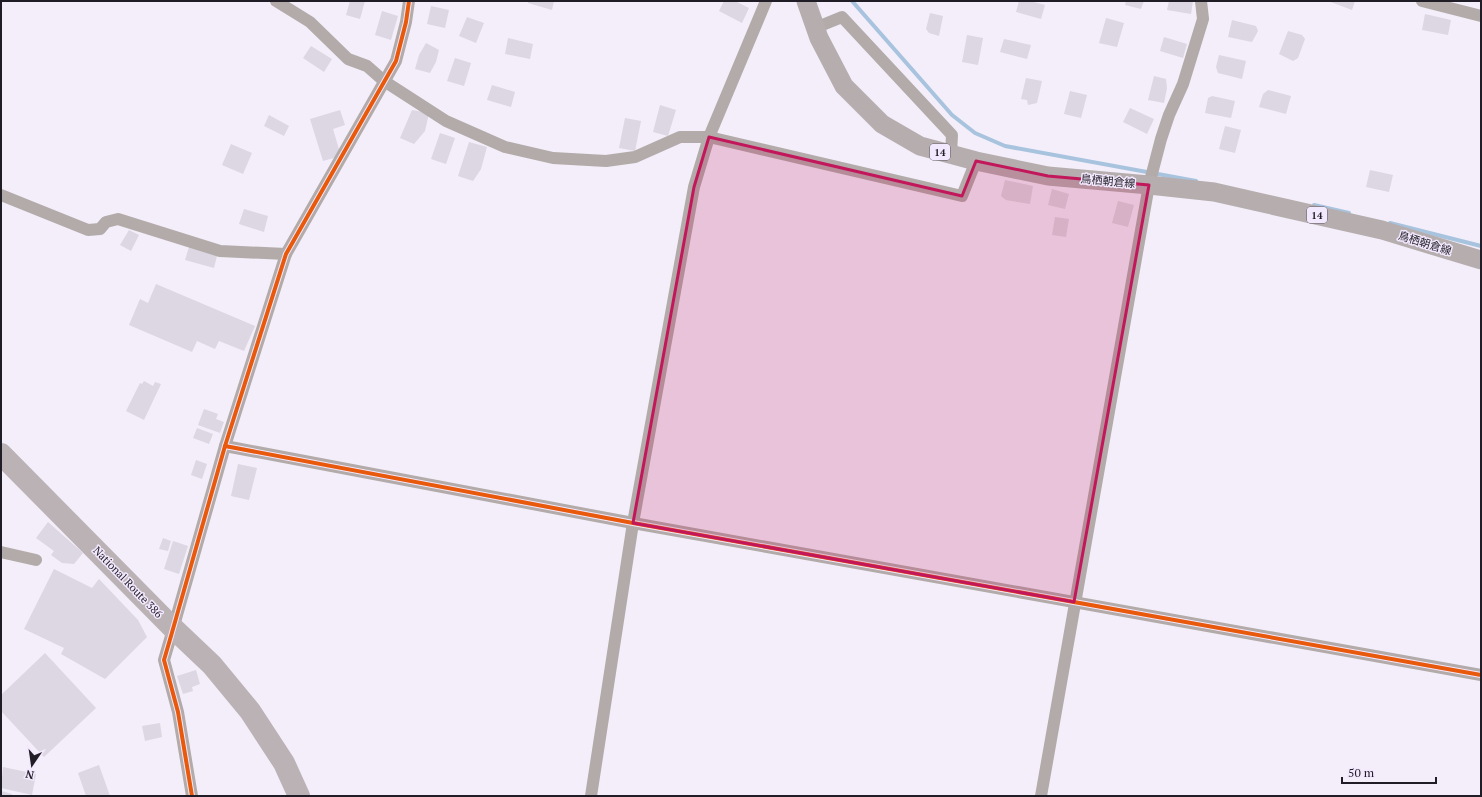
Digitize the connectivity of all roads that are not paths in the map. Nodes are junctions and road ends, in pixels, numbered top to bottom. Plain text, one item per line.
1 (276, 1) edge
2 (409, 1) edge
3 (766, 1) edge
4 (806, 1) edge
5 (1200, 1) edge
6 (1422, 1) edge
7 (1481, 16) edge
8 (815, 28) junction
9 (384, 81) junction
10 (709, 137) junction
11 (951, 154) junction
12 (976, 161) junction
13 (1149, 185) junction
14 (1, 195) edge
15 (286, 254) junction
16 (1481, 260) edge
17 (225, 446) junction
18 (1, 454) edge
19 (633, 523) junction
20 (1, 552) edge
21 (36, 560) dead end
22 (1074, 602) junction
23 (173, 628) junction
24 (1481, 675) edge
25 (192, 796) edge
26 (299, 796) edge
27 (591, 796) edge
28 (1041, 796) edge

1 - 9 street
2 - 9 street
3 - 10 street
4 - 8 main road, 鳥栖朝倉線 / 14
5 - 13 street
6 - 7 street
8 - 11 main road, 鳥栖朝倉線 / 14
8 - 11 street
9 - 10 street
9 - 15 street
10 - 12 street
10 - 19 street
11 - 12 main road, 鳥栖朝倉線 / 14
12 - 13 main road, 鳥栖朝倉線 / 14
13 - 16 main road, 鳥栖朝倉線 / 14
13 - 22 street
14 - 15 street
15 - 17 street
17 - 19 street
17 - 23 street
18 - 23 highway, National Route 386
19 - 22 street
19 - 27 street
20 - 21 street
22 - 24 street
22 - 28 street
23 - 25 street
23 - 26 highway, National Route 386

